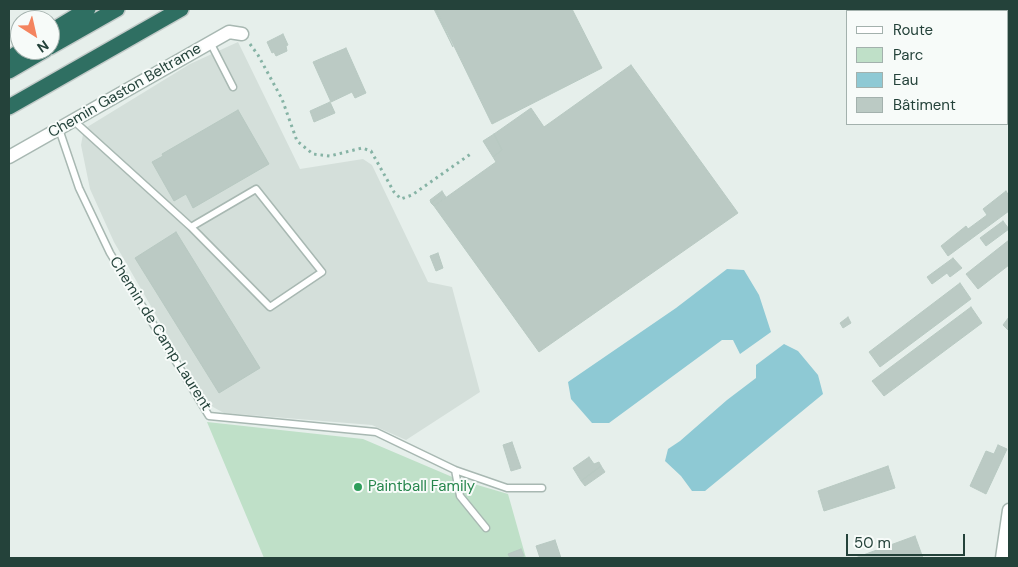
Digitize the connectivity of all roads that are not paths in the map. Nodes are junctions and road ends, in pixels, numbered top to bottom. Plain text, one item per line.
1 (88, 9) edge
2 (117, 9) edge
3 (181, 9) edge
4 (186, 9) edge
5 (60, 26) edge
6 (145, 30) junction
7 (242, 34) road end
8 (60, 41) edge
9 (210, 42) junction
10 (28, 60) edge
11 (9, 71) edge
12 (233, 87) dead end
13 (9, 107) edge
14 (74, 121) junction
15 (58, 129) junction
16 (9, 156) edge
17 (190, 227) junction
18 (455, 470) junction
19 (542, 488) dead end
20 (1009, 510) edge
21 (486, 528) dead end
22 (1002, 558) edge

1 - 5 highway
2 - 8 highway
3 - 6 highway
4 - 6 highway
6 - 13 highway
7 - 9 street, Chemin Gaston Beltrame
9 - 12 lane
9 - 14 street, Chemin Gaston Beltrame
10 - 11 highway
14 - 15 street, Chemin Gaston Beltrame
14 - 17 lane
15 - 16 street, Chemin Gaston Beltrame
15 - 18 lane, Chemin de Camp Laurent
17 - 17 lane
18 - 19 lane, Chemin de Camp Laurent
18 - 21 lane
20 - 22 street

